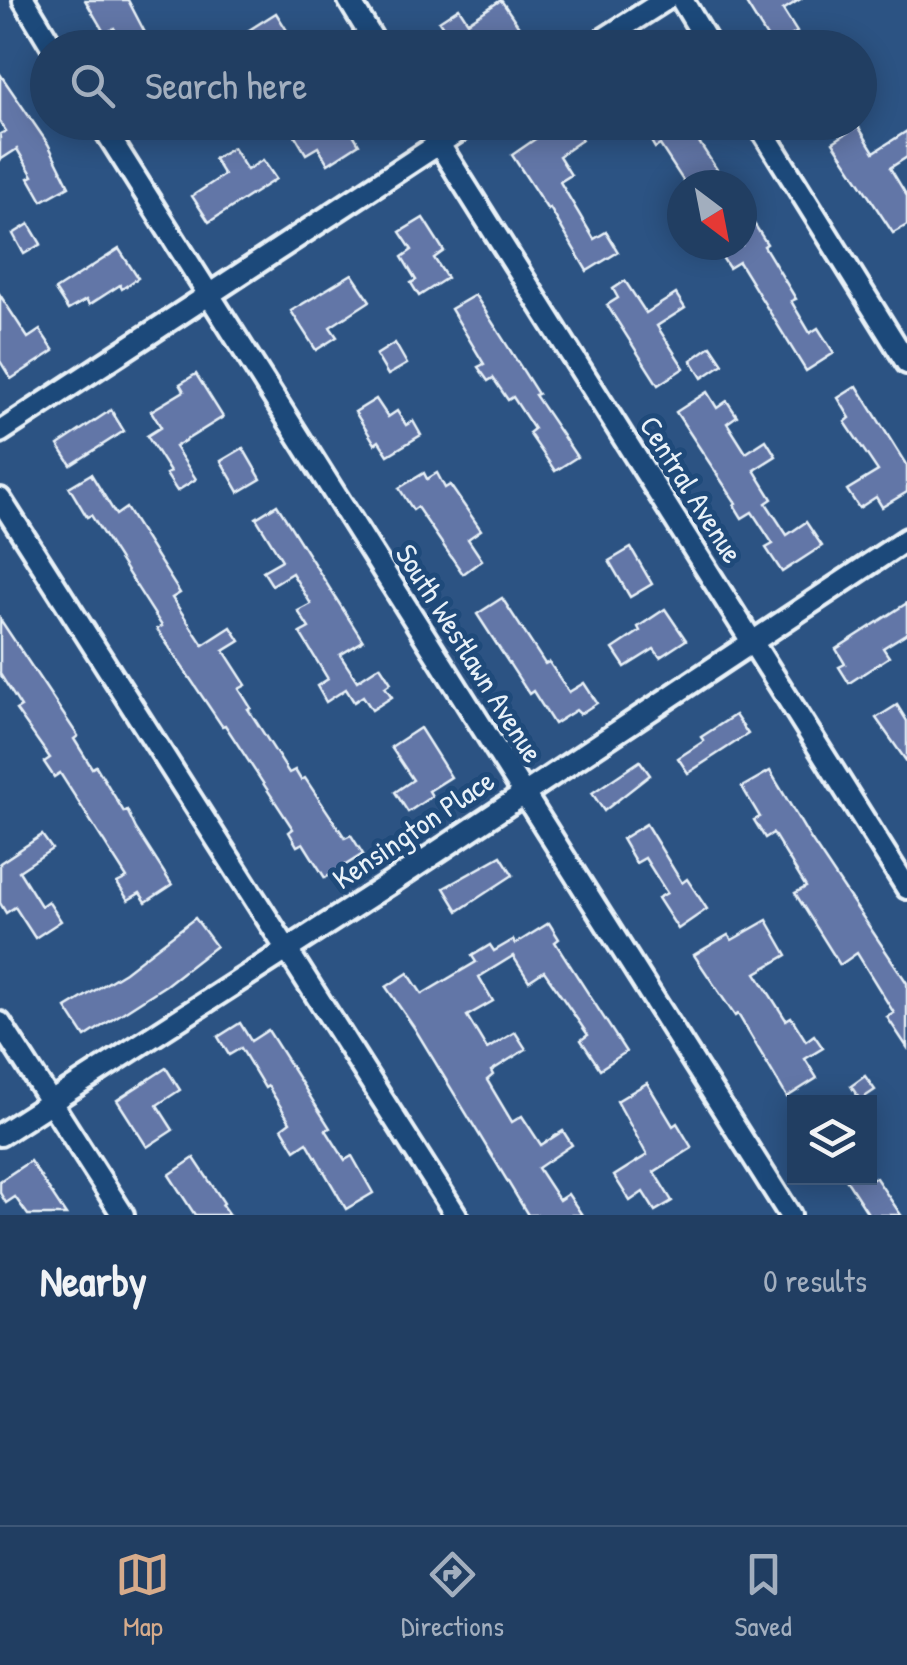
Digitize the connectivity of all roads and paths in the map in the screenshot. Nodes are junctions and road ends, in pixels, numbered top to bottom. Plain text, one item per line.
1 (24, 0) edge
2 (349, 0) edge
3 (665, 0) edge
4 (682, 0) edge
5 (42, 30) edge
6 (367, 30) edge
7 (618, 30) edge
8 (700, 30) edge
9 (111, 140) edge
10 (436, 140) edge
11 (444, 140) edge
12 (768, 140) edge
13 (438, 144) junction
14 (207, 296) junction
15 (907, 362) edge
16 (0, 432) edge
17 (0, 499) edge
18 (907, 539) edge
19 (752, 641) junction
20 (523, 792) junction
21 (907, 888) edge
22 (285, 948) junction
23 (0, 1022) edge
24 (50, 1102) junction
25 (0, 1134) edge
26 (123, 1215) edge
27 (456, 1215) edge
28 (790, 1215) edge

1 - 5 street
2 - 6 street
3 - 7 street
4 - 8 street
9 - 14 street, South Westlawn Avenue
10 - 13 street, Central Avenue
11 - 13 street
12 - 15 street
13 - 14 street
13 - 19 street, Central Avenue
14 - 16 street
14 - 20 street, South Westlawn Avenue
17 - 22 street
18 - 19 street, Kensington Place
19 - 20 street, Kensington Place
19 - 21 street, Central Avenue
20 - 22 street, Kensington Place
20 - 28 street, South Westlawn Avenue
22 - 24 street, Kensington Place
22 - 27 street
23 - 24 street
24 - 25 street, Kensington Place
24 - 26 street

